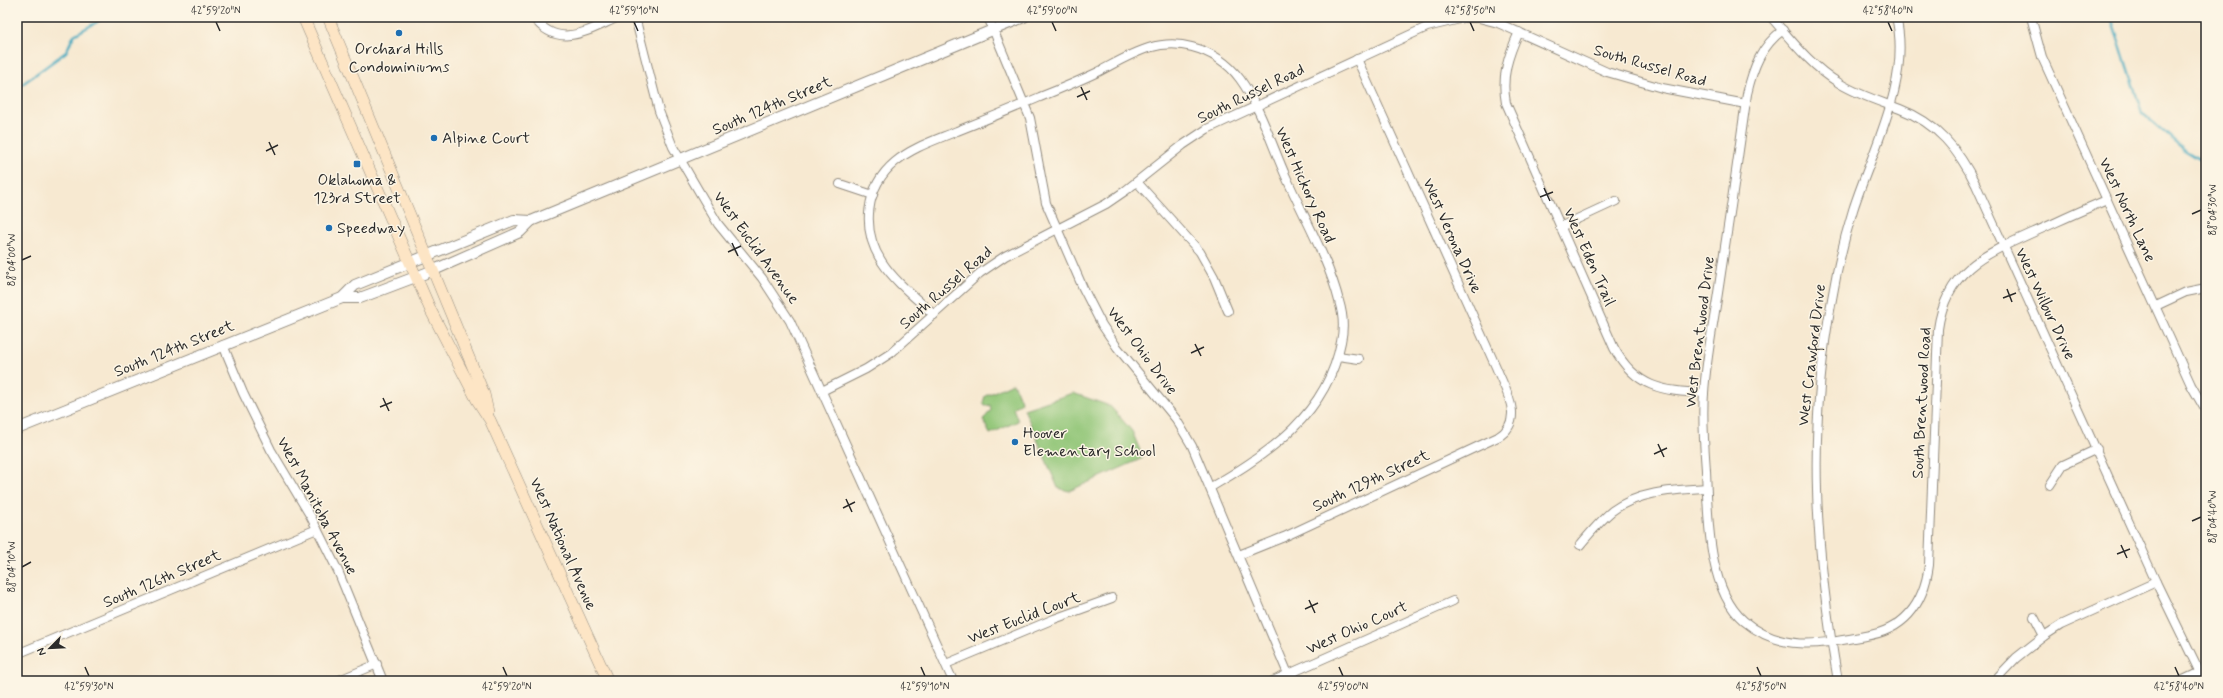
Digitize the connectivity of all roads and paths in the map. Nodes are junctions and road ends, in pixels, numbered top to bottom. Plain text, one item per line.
1 (303, 17) edge
2 (328, 17) edge
3 (533, 17) edge
4 (619, 17) edge
5 (635, 17) edge
6 (988, 17) edge
7 (1024, 17) edge
8 (1771, 17) edge
9 (1896, 17) edge
10 (2031, 17) edge
11 (993, 30) junction
12 (1783, 30) junction
13 (1519, 32) junction
14 (1357, 59) junction
15 (1025, 104) junction
16 (1746, 104) junction
17 (1889, 105) junction
18 (1255, 106) junction
19 (680, 160) junction
20 (1137, 182) junction
21 (840, 184) dead end
22 (872, 195) junction
23 (2107, 200) junction
24 (1616, 201) dead end
25 (531, 221) junction
26 (1560, 227) junction
27 (1056, 230) junction
28 (2003, 246) junction
29 (427, 255) junction
30 (409, 262) junction
31 (434, 270) junction
32 (416, 277) junction
33 (2206, 288) edge
34 (342, 298) junction
35 (2156, 306) junction
36 (1228, 311) dead end
37 (934, 315) junction
38 (223, 345) junction
39 (1338, 356) junction
40 (1358, 359) dead end
41 (822, 391) junction
42 (1704, 393) junction
43 (2206, 411) edge
44 (490, 420) junction
45 (1510, 426) joint
46 (17, 429) edge
47 (2097, 449) junction
48 (2050, 485) dead end
49 (1211, 487) junction
50 (1706, 488) junction
51 (317, 529) junction
52 (1580, 545) dead end
53 (1239, 555) junction
54 (2156, 582) junction
55 (1112, 598) dead end
56 (1453, 601) dead end
57 (2034, 618) dead end
58 (2044, 636) junction
59 (1832, 642) junction
60 (17, 654) edge
61 (377, 664) junction
62 (946, 664) junction
63 (2200, 672) junction
64 (1290, 678) edge
65 (336, 681) edge
66 (383, 681) edge
67 (608, 681) edge
68 (953, 681) edge
69 (1273, 681) edge
70 (1838, 681) edge
71 (1994, 681) edge
72 (2181, 681) edge
73 (2204, 681) edge

1 - 30 main road, West National Avenue
2 - 29 main road, West National Avenue
3 - 4 street
5 - 19 street, West Euclid Avenue
6 - 11 street, West Ohio Drive
7 - 11 street, South 124th Street
8 - 12 street, West Wilbur Drive
9 - 17 street, West Crawford Drive
10 - 23 street, West North Lane
11 - 15 street, West Ohio Drive
11 - 19 street, South 124th Street
12 - 16 street, West Brentwood Drive
12 - 17 street, West Wilbur Drive
13 - 14 street, South Russel Road
13 - 16 street, South Russel Road
13 - 26 street, West Eden Trail
14 - 18 street, South Russel Road
14 - 45 street, West Verona Drive
15 - 18 street, West Hickory Road
15 - 22 street, West Hickory Road
15 - 27 street, West Ohio Drive
16 - 42 street, West Brentwood Drive
17 - 28 street, West Wilbur Drive
17 - 59 street, West Crawford Drive
18 - 20 street, South Russel Road
18 - 39 street, West Hickory Road
19 - 25 street, South 124th Street
19 - 41 street, West Euclid Avenue
20 - 27 street, South Russel Road
20 - 36 street
21 - 22 street
22 - 37 street, West Hickory Road
23 - 28 street, South Brentwood Road
23 - 35 street, West North Lane
24 - 26 street
25 - 29 street, South 124th Street
25 - 31 street, South 124th Street
26 - 42 street, West Eden Trail
27 - 37 street, South Russel Road
27 - 49 street, West Ohio Drive
28 - 47 street, West Wilbur Drive
28 - 59 street, South Brentwood Road
29 - 30 street, South 124th Street
29 - 31 main road, West National Avenue
30 - 32 main road, West National Avenue
30 - 34 street, South 124th Street
31 - 32 street, South 124th Street
31 - 44 main road, West National Avenue
32 - 34 street, South 124th Street
32 - 44 main road, West National Avenue
33 - 35 street
34 - 38 street, South 124th Street
35 - 43 street, West North Lane
37 - 41 street, South Russel Road
38 - 46 street, South 124th Street
38 - 51 street, West Manitoba Avenue
39 - 40 street
39 - 49 street, West Hickory Road
41 - 62 street, West Euclid Avenue
42 - 50 street, West Brentwood Drive
44 - 67 main road, West National Avenue
45 - 53 street, South 129th Street
47 - 48 street
47 - 54 street, West Wilbur Drive
49 - 53 street, West Ohio Drive
50 - 52 street
50 - 59 street, West Brentwood Drive
51 - 60 street, South 126th Street
51 - 61 street, West Manitoba Avenue
53 - 64 street, West Ohio Drive
54 - 58 street
54 - 63 street, West Wilbur Drive
55 - 62 street, West Euclid Court
56 - 64 street, West Ohio Court
57 - 58 street
58 - 71 street
59 - 70 street, West Crawford Drive
61 - 65 street
61 - 66 street, West Manitoba Avenue
62 - 68 street, West Euclid Avenue
63 - 72 street
63 - 73 street, West Wilbur Drive
64 - 69 street, West Ohio Court

